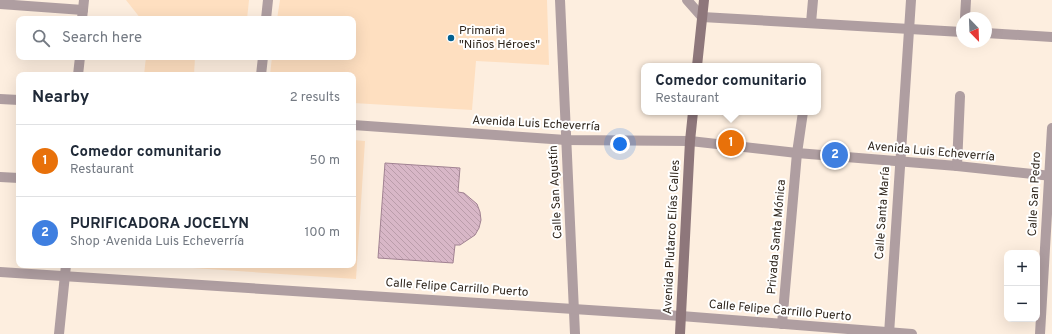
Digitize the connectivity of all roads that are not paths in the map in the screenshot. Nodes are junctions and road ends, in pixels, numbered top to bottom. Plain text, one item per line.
1 (268, 0) edge
2 (560, 0) edge
3 (687, 0) edge
4 (704, 0) edge
5 (813, 0) edge
6 (910, 0) edge
7 (966, 0) edge
8 (0, 4) edge
9 (83, 10) edge
10 (965, 12) edge
11 (266, 16) edge
12 (702, 17) junction
13 (812, 23) junction
14 (909, 29) junction
15 (956, 32) edge
16 (992, 33) edge
17 (1052, 37) edge
18 (80, 60) edge
19 (263, 60) edge
20 (697, 63) edge
21 (78, 72) edge
22 (261, 72) edge
23 (960, 96) dead end
24 (0, 99) edge
25 (16, 100) edge
26 (693, 115) edge
27 (803, 115) edge
28 (356, 125) edge
29 (1052, 128) edge
30 (566, 140) junction
31 (690, 142) junction
32 (797, 153) junction
33 (900, 161) junction
34 (957, 166) junction
35 (1050, 176) edge
36 (0, 177) edge
37 (16, 178) edge
38 (66, 268) edge
39 (0, 272) edge
40 (65, 276) junction
41 (575, 309) junction
42 (681, 316) junction
43 (782, 324) junction
44 (889, 333) edge
45 (59, 334) edge
46 (575, 334) edge
47 (680, 334) edge
48 (912, 334) edge
49 (1040, 334) edge

1 - 11 street
2 - 30 street, Calle San Agustín
3 - 12 street
4 - 12 street
5 - 13 street
6 - 14 street, Calle Santa María
7 - 10 street
8 - 9 street
12 - 13 street
12 - 20 street
13 - 14 street
14 - 15 street
14 - 33 street, Calle Santa María
16 - 17 street
18 - 21 street
19 - 22 street
23 - 34 street
24 - 25 street
26 - 31 street, Avenida Plutarco Elías Calles
27 - 32 street, Privada Santa Mónica
28 - 30 street, Avenida Luis Echeverría
29 - 35 street, Calle San Pedro
30 - 31 street, Avenida Luis Echeverría
30 - 41 street, Calle San Agustín
31 - 32 street, Avenida Luis Echeverría
31 - 42 street, Avenida Plutarco Elías Calles
32 - 33 street, Avenida Luis Echeverría
32 - 43 street, Privada Santa Mónica
33 - 34 street, Avenida Luis Echeverría
33 - 44 street, Calle Santa María
34 - 35 street, Avenida Luis Echeverría
35 - 49 street, Calle San Pedro
36 - 37 street
38 - 40 street
39 - 40 street, Calle Felipe Carrillo Puerto
40 - 41 street, Calle Felipe Carrillo Puerto
40 - 45 street
41 - 42 street, Calle Felipe Carrillo Puerto
41 - 46 street, Calle San Agustín
42 - 43 street, Calle Felipe Carrillo Puerto
42 - 47 street, Avenida Plutarco Elías Calles
43 - 44 street, Calle Felipe Carrillo Puerto
44 - 48 street, Calle Felipe Carrillo Puerto

